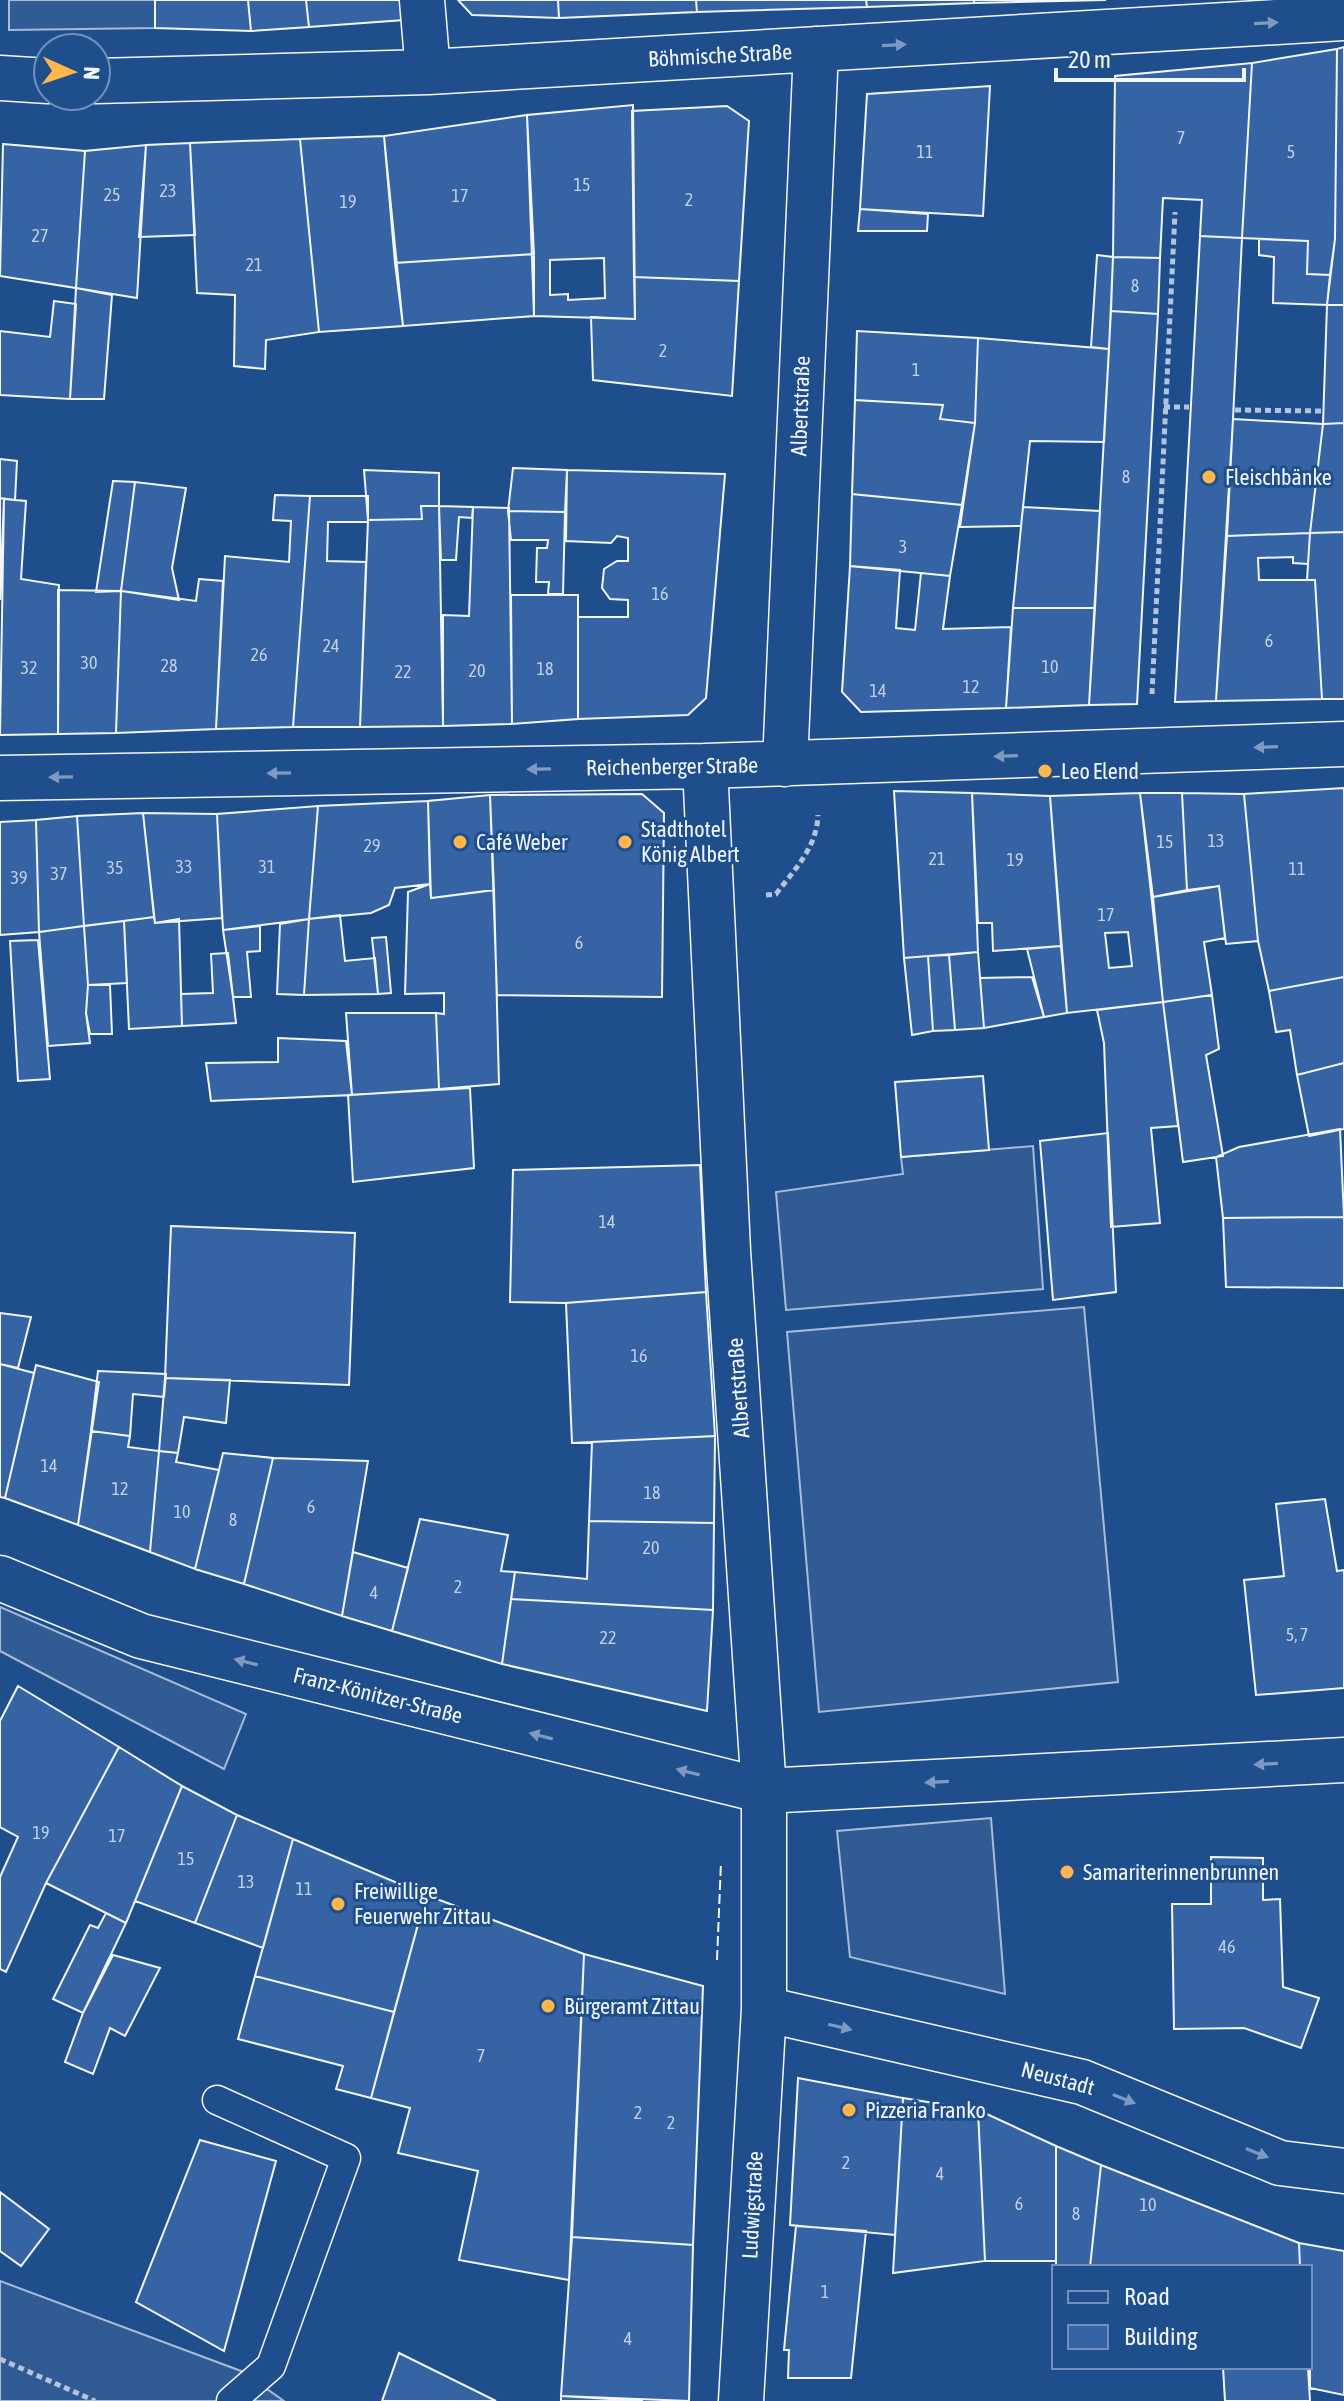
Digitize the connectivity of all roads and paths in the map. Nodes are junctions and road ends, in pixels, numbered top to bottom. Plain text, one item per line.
1 (422, 0) edge
2 (1344, 18) edge
3 (816, 49) junction
4 (428, 72) junction
5 (0, 78) edge
6 (32, 80) edge
7 (112, 81) edge
8 (1175, 212) dead end
9 (1164, 407) junction
10 (1189, 407) dead end
11 (1235, 410) dead end
12 (1323, 411) dead end
13 (1344, 744) edge
14 (1150, 751) junction
15 (785, 764) junction
16 (705, 766) junction
17 (0, 778) edge
18 (818, 828) dead end
19 (713, 901) junction
20 (0, 1578) edge
21 (1344, 1760) edge
22 (764, 1791) junction
23 (764, 2009) junction
24 (217, 2100) dead end
25 (1344, 2171) edge
26 (0, 2360) edge
27 (95, 2401) edge
28 (231, 2401) edge
29 (741, 2401) edge

1 - 4 street
3 -> 2 street, Böhmische Straße
3 - 4 street, Böhmische Straße
3 - 15 street, Albertstraße
4 - 7 street, Böhmische Straße
5 - 6 street
8 - 9 path
9 - 10 path
9 - 14 path
11 - 12 path
13 -> 14 street, Reichenberger Straße
14 -> 15 street, Reichenberger Straße
15 - 16 street, Reichenberger Straße
16 -> 17 street, Reichenberger Straße
16 - 19 street, Albertstraße
18 - 19 path
19 - 22 street, Albertstraße
22 -> 20 street, Franz-Könitzer-Straße
21 -> 22 street
22 - 23 street, Albertstraße
23 -> 25 street, Neustadt
23 - 29 street, Ludwigstraße
24 - 28 lane
26 - 27 path

